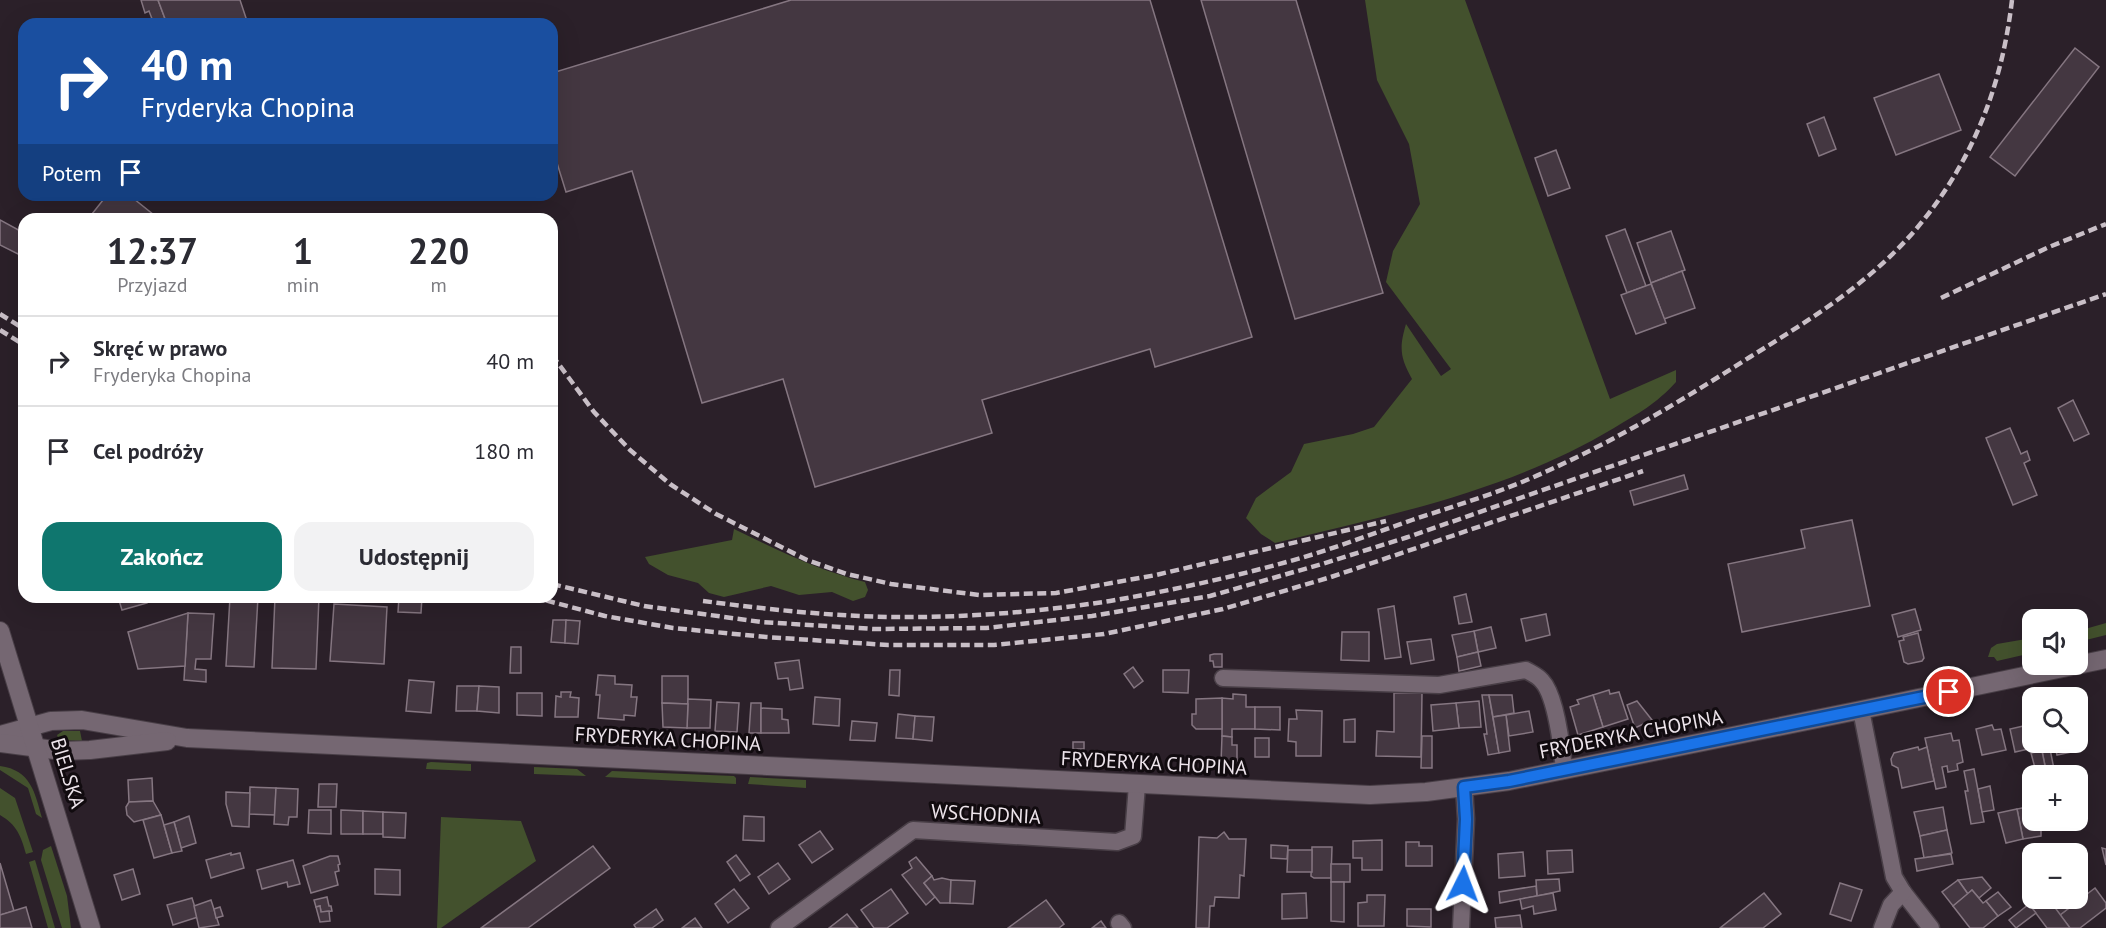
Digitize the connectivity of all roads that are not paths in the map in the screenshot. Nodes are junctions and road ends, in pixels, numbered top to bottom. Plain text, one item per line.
1 (0, 631) edge
2 (2106, 659) edge
3 (1223, 678) dead end
4 (1861, 710) junction
5 (30, 725) junction
6 (0, 735) edge
7 (187, 738) junction
8 (0, 743) edge
9 (36, 748) junction
10 (1564, 770) junction
11 (1137, 785) junction
12 (1464, 787) junction
13 (1903, 892) junction
14 (91, 928) edge
15 (779, 928) edge
16 (1461, 928) edge
17 (1882, 928) edge
18 (1931, 928) edge

1 - 5 street, BIELSKA
2 - 4 street, FRYDERYKA CHOPINA
3 - 10 street
4 - 10 street, FRYDERYKA CHOPINA
4 - 13 street
5 - 6 street, FRYDERYKA CHOPINA
5 - 7 street, FRYDERYKA CHOPINA
5 - 9 street, BIELSKA
7 - 9 street, FRYDERYKA CHOPINA
7 - 11 street, FRYDERYKA CHOPINA
8 - 9 street, FRYDERYKA CHOPINA
9 - 14 street, BIELSKA
10 - 12 street, FRYDERYKA CHOPINA
11 - 12 street, FRYDERYKA CHOPINA
11 - 15 street, WSCHODNIA
12 - 16 street
13 - 17 street
13 - 18 street

